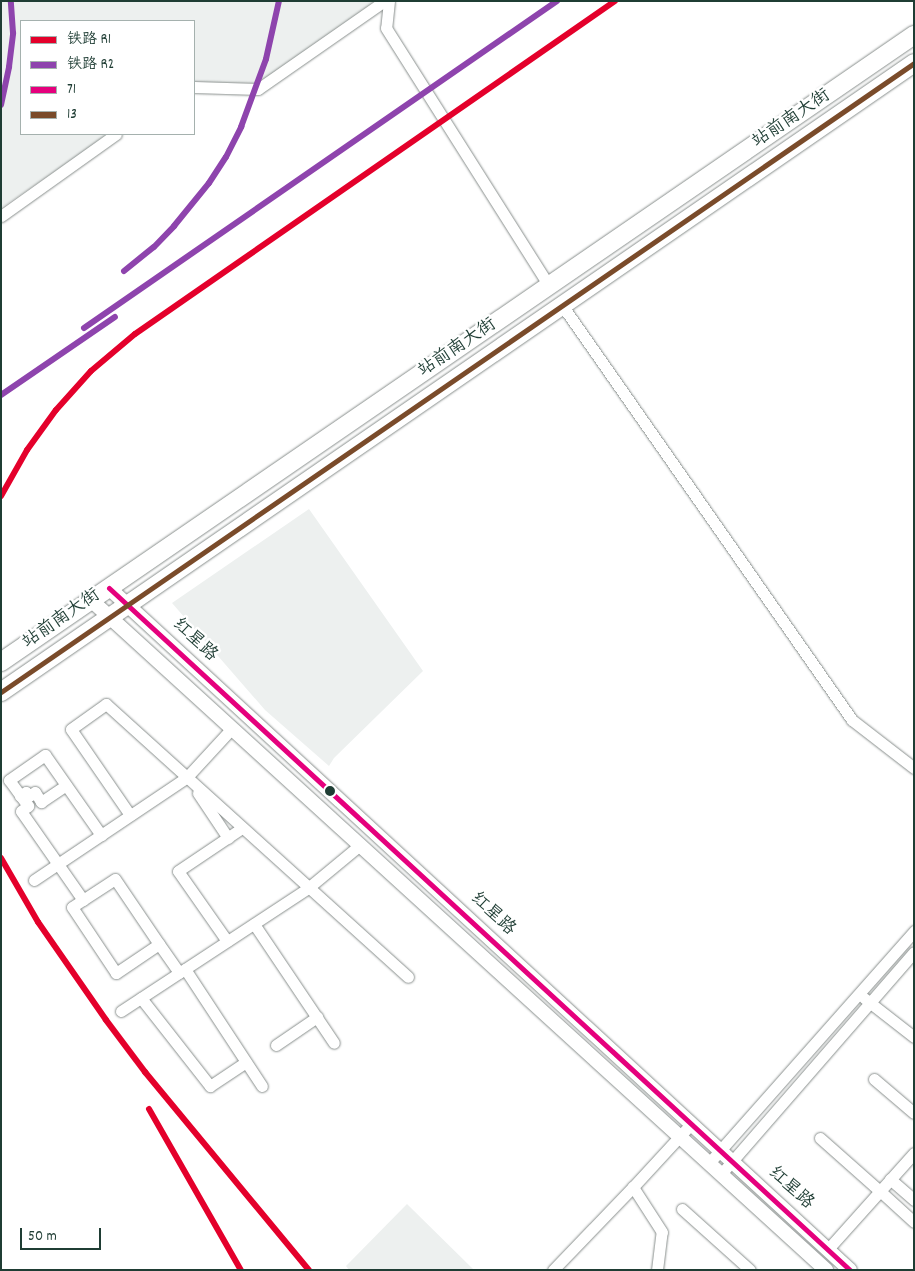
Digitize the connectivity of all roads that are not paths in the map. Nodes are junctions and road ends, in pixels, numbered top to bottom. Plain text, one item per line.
1 (384, 1) edge
2 (389, 1) edge
3 (914, 35) edge
4 (914, 63) edge
5 (195, 87) edge
6 (115, 135) edge
7 (1, 216) edge
8 (549, 286) junction
9 (562, 305) junction
10 (109, 588) junction
11 (91, 600) junction
12 (127, 604) junction
13 (109, 617) junction
14 (1, 662) edge
15 (1, 692) edge
16 (232, 728) junction
17 (914, 768) edge
18 (187, 777) junction
19 (66, 785) junction
20 (20, 796) junction
21 (130, 816) junction
22 (242, 828) junction
23 (101, 835) junction
24 (228, 838) junction
25 (360, 845) junction
26 (58, 864) junction
27 (34, 880) dead end
28 (308, 888) junction
29 (83, 900) junction
30 (254, 924) junction
31 (914, 931) edge
32 (227, 942) junction
33 (159, 944) junction
34 (914, 952) edge
35 (182, 971) junction
36 (408, 977) dead end
37 (859, 993) junction
38 (141, 998) junction
39 (870, 1002) junction
40 (121, 1011) dead end
41 (317, 1017) junction
42 (914, 1037) edge
43 (334, 1043) dead end
44 (276, 1045) dead end
45 (246, 1062) junction
46 (874, 1079) dead end
47 (262, 1086) dead end
48 (914, 1113) edge
49 (691, 1124) junction
50 (680, 1136) junction
51 (820, 1138) dead end
52 (720, 1151) junction
53 (914, 1153) edge
54 (732, 1161) junction
55 (709, 1163) junction
56 (721, 1174) junction
57 (890, 1180) junction
58 (633, 1187) junction
59 (880, 1191) junction
60 (914, 1200) edge
61 (682, 1209) dead end
62 (914, 1222) edge
63 (828, 1249) junction
64 (553, 1270) edge
65 (656, 1270) edge
66 (750, 1270) edge
67 (826, 1270) edge
68 (850, 1270) edge

1 - 5 street
2 - 8 street
3 - 8 highway, 站前南大街
4 - 9 highway, 站前南大街
6 - 7 street
8 - 10 highway, 站前南大街
9 - 12 highway, 站前南大街
9 - 17 street
10 - 11 highway, 站前南大街
10 - 12 street, 红星路
11 - 13 street, 红星路
11 - 14 highway, 站前南大街
12 - 13 highway, 站前南大街
12 - 49 street, 红星路
13 - 15 highway, 站前南大街
13 - 16 street, 红星路
16 - 18 street
16 - 25 street, 红星路
18 - 21 street
18 - 21 street
18 - 22 street
18 - 24 street
19 - 20 street
19 - 20 street
19 - 23 street
20 - 26 street
21 - 23 street
22 - 24 street
22 - 28 street
23 - 26 street
24 - 32 street
25 - 28 street
25 - 50 street, 红星路
26 - 27 street
26 - 29 street
28 - 30 street
28 - 36 street
29 - 33 street
29 - 33 street
30 - 32 street
30 - 41 street
31 - 37 street
32 - 35 street
33 - 35 street
34 - 39 street
35 - 38 street
35 - 45 street
37 - 39 street
37 - 52 street
38 - 40 street
38 - 45 street
39 - 42 street
39 - 54 street
41 - 43 street
41 - 44 street
45 - 47 street
46 - 48 street
49 - 50 street
49 - 52 street, 红星路
50 - 55 street, 红星路
50 - 58 street
51 - 59 street
52 - 54 street, 红星路
52 - 55 street
53 - 57 street
54 - 56 street
54 - 63 street, 红星路
55 - 56 street, 红星路
56 - 67 street, 红星路
57 - 59 street
57 - 60 street
58 - 64 street
58 - 65 street
59 - 62 street
59 - 63 street
61 - 66 street
63 - 68 street, 红星路

